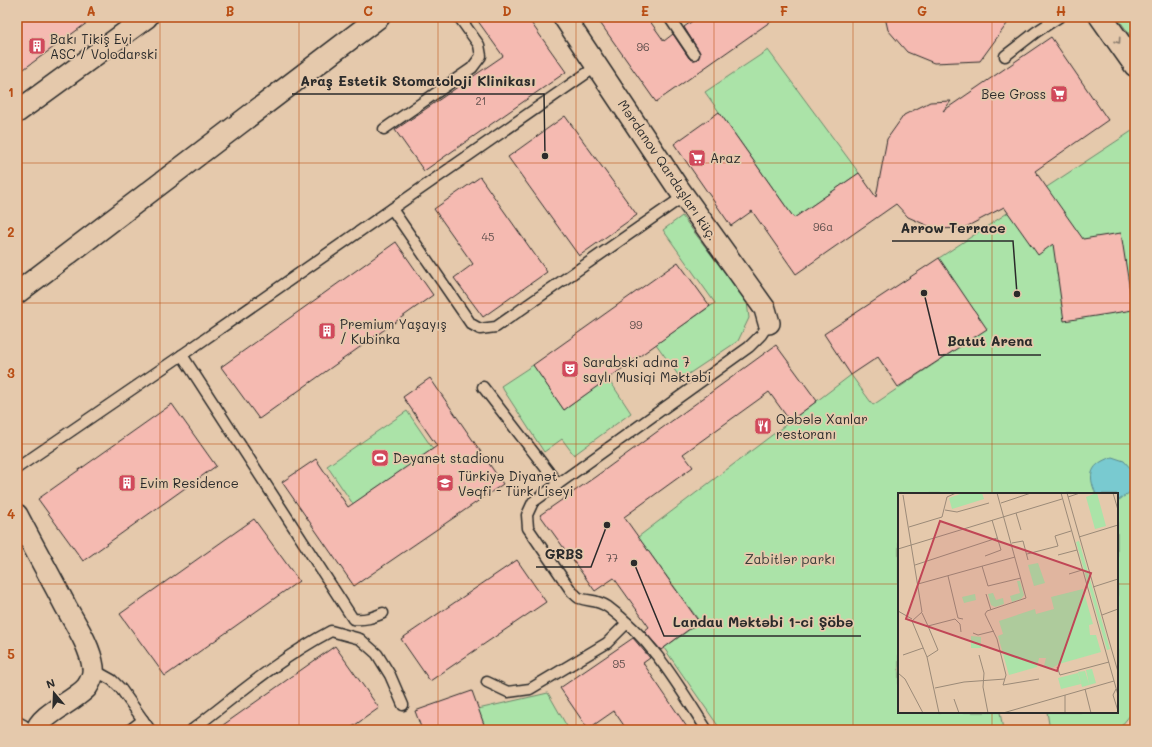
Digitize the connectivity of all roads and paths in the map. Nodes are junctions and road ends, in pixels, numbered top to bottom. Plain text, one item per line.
1 (147, 17) edge
2 (379, 17) edge
3 (459, 17) edge
4 (564, 17) edge
5 (1059, 17) edge
6 (1101, 17) edge
7 (670, 18) edge
8 (694, 54) dead end
9 (1005, 56) dead end
10 (1135, 65) edge
11 (597, 66) junction
12 (17, 112) edge
13 (384, 129) dead end
14 (684, 196) junction
15 (392, 209) junction
16 (17, 293) edge
17 (769, 323) joint
18 (182, 355) junction
19 (483, 388) dead end
20 (17, 468) edge
21 (558, 484) junction
22 (17, 515) edge
23 (383, 613) dead end
24 (627, 623) junction
25 (94, 670) junction
26 (487, 682) dead end
27 (403, 705) dead end
28 (143, 720) junction
29 (17, 728) edge
30 (22, 730) edge
31 (37, 730) edge
32 (130, 730) edge
33 (150, 730) edge
34 (192, 730) edge
35 (707, 730) edge

1 - 12 street
2 - 16 street
3 - 13 lane
4 - 11 street, Mərdanov Qardaşları küç.
5 - 9 lane
6 -> 10 main road
7 - 8 lane
11 - 14 street, Mərdanov Qardaşları küç.
11 - 15 lane
14 - 15 lane
14 - 17 street, Mərdanov Qardaşları küç.
15 - 18 lane
17 - 21 lane
18 - 20 lane
18 - 23 lane
19 - 21 lane
21 - 24 lane
22 - 25 street
24 - 26 lane
24 - 35 lane
25 - 28 lane
25 - 31 street
27 - 34 lane
28 - 32 lane
28 - 33 lane
29 - 30 street

